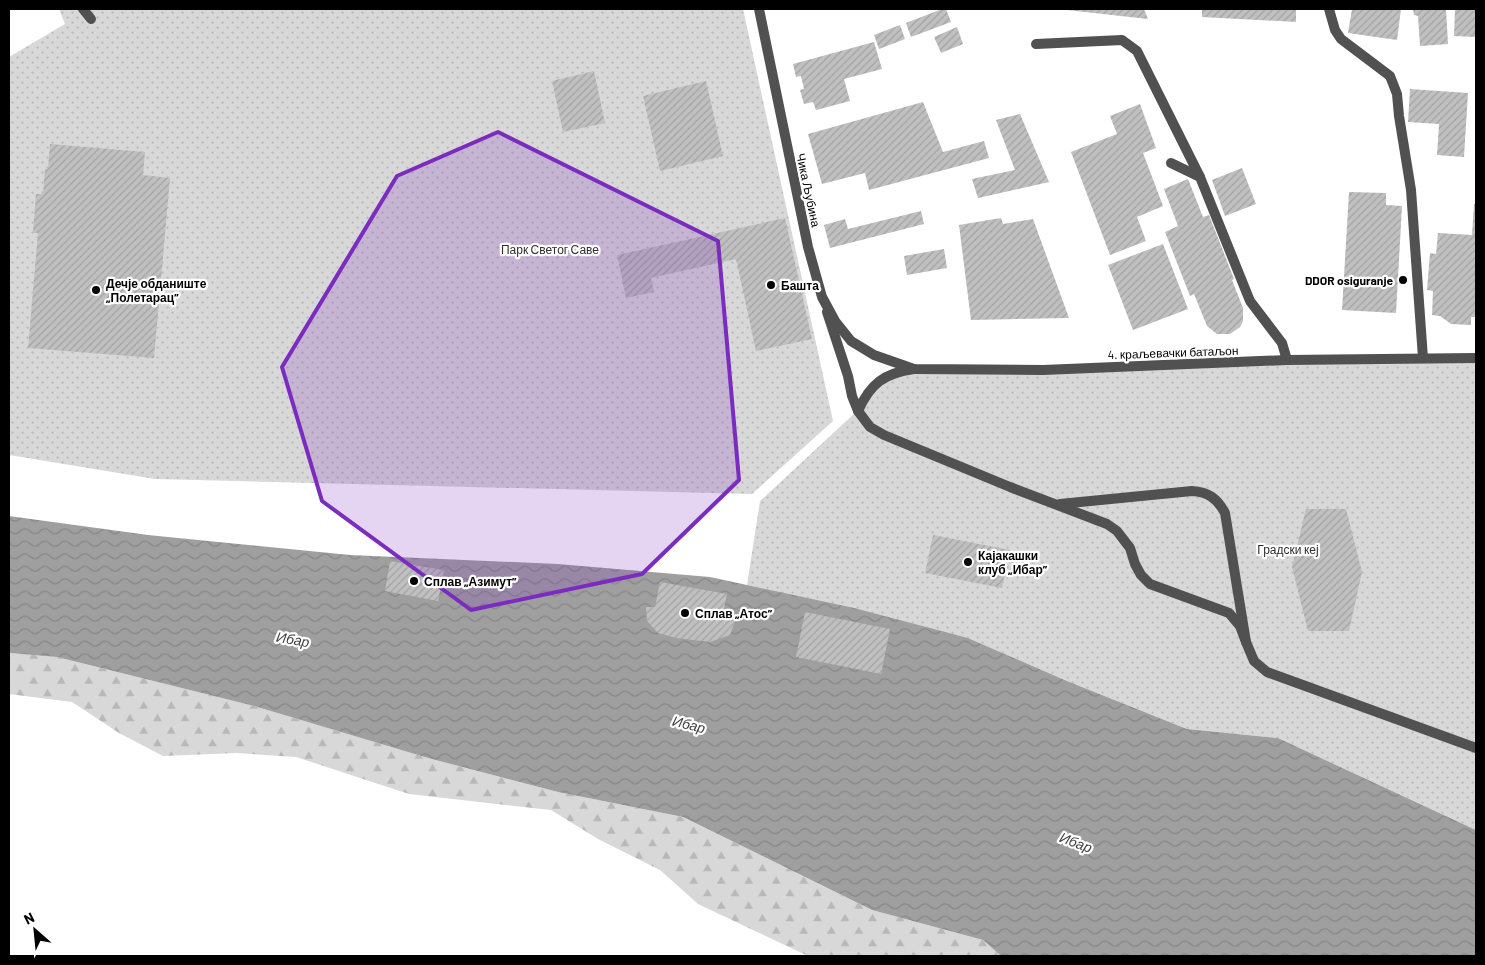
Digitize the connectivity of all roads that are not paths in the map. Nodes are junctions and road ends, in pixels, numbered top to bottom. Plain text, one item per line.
1 (83, 9) edge
2 (759, 9) edge
3 (1329, 9) edge
4 (91, 19) dead end
5 (1036, 44) dead end
6 (1171, 163) dead end
7 (1200, 176) junction
8 (822, 297) junction
9 (874, 356) joint
10 (1423, 358) junction
11 (1476, 358) edge
12 (1287, 360) junction
13 (914, 369) junction
14 (858, 411) junction
15 (1054, 504) junction
16 (1246, 642) junction
17 (1476, 748) edge

1 - 4 street
2 - 8 street, Чика Љубина
3 - 10 street
5 - 7 street
6 - 7 street
7 - 12 street
8 - 9 street, Чика Љубина
8 - 14 street
9 - 13 street, 4. краљевачки батаљон
10 - 11 street, 4. краљевачки батаљон
10 - 12 street, 4. краљевачки батаљон
12 - 13 street, 4. краљевачки батаљон
13 - 14 street
14 - 15 street
15 - 16 street
15 - 16 street
16 - 17 street

